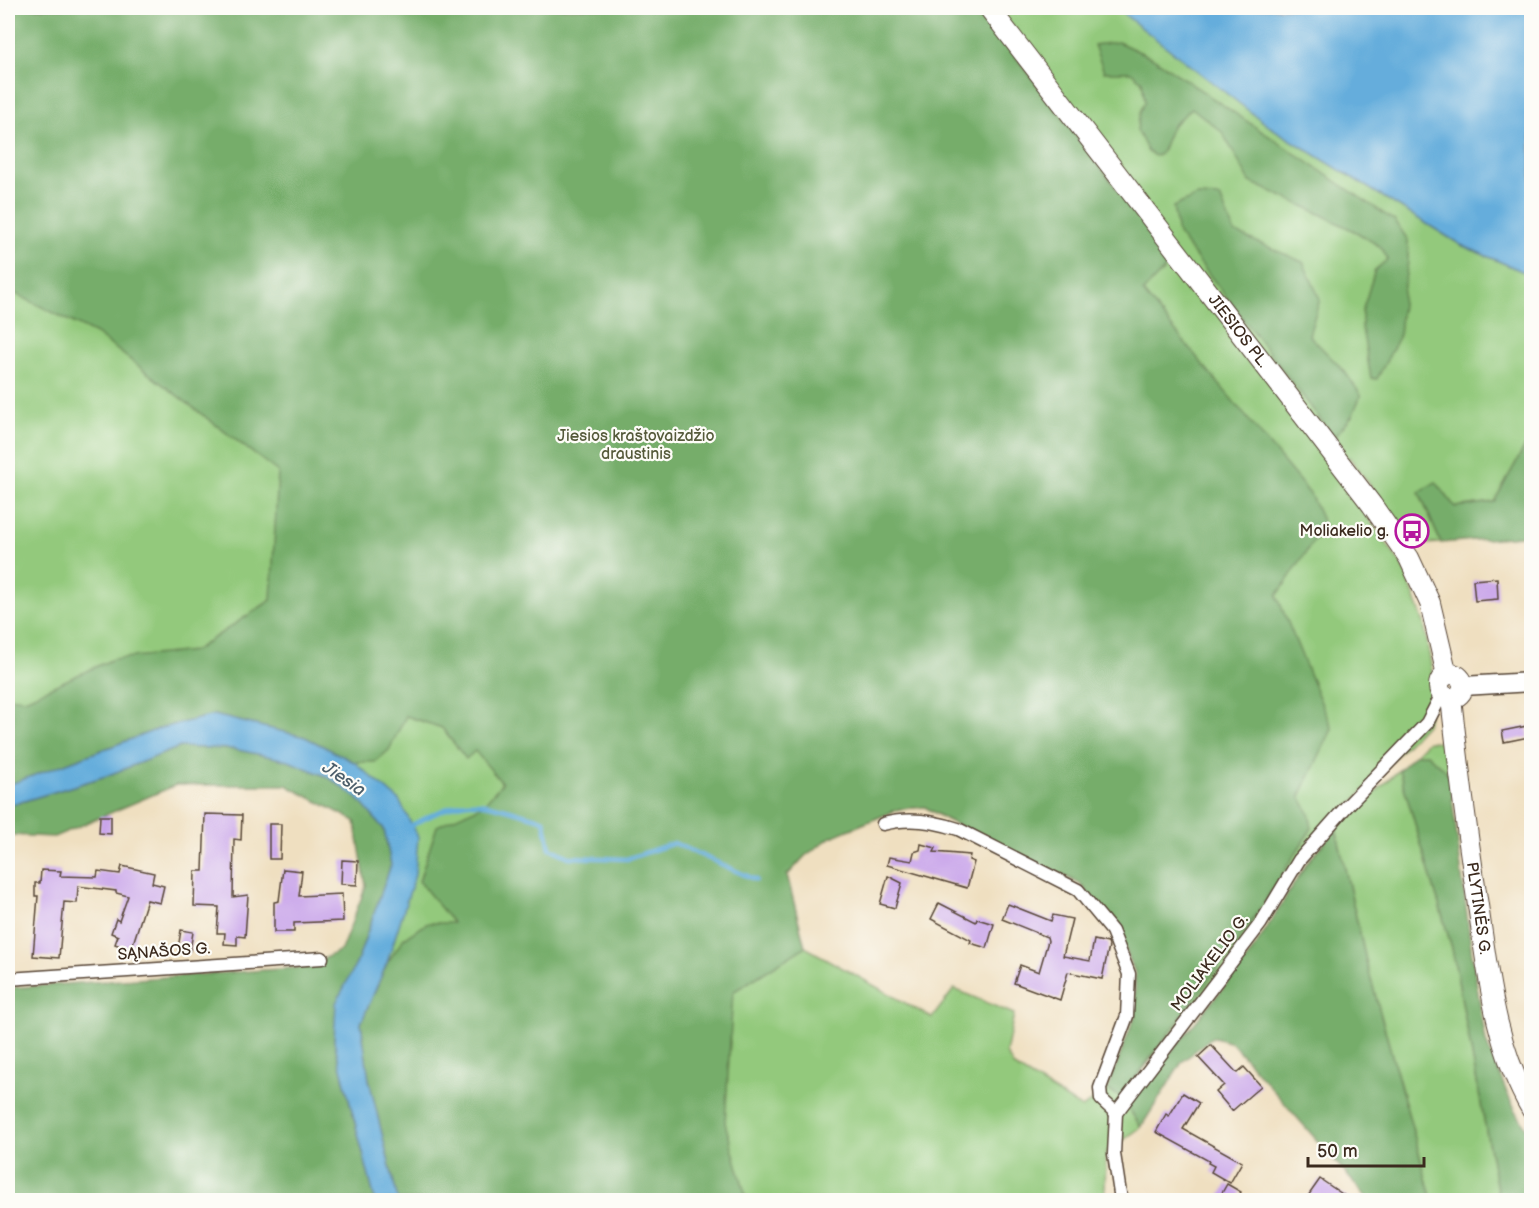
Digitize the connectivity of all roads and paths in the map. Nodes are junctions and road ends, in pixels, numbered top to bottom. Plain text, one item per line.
1 (989, 8) edge
2 (1532, 682) edge
3 (1451, 688) junction
4 (884, 824) dead end
5 (322, 958) dead end
6 (8, 979) edge
7 (1532, 1110) edge
8 (1116, 1113) junction
9 (1122, 1200) edge

1 - 3 main road, JIESIOS PL.
2 - 3 main road
3 - 7 main road, PLYTINĖS G.
3 - 8 street, MOLIAKELIO G.
4 - 8 street
5 - 6 street, SĄNAŠOS G.
8 - 9 street

